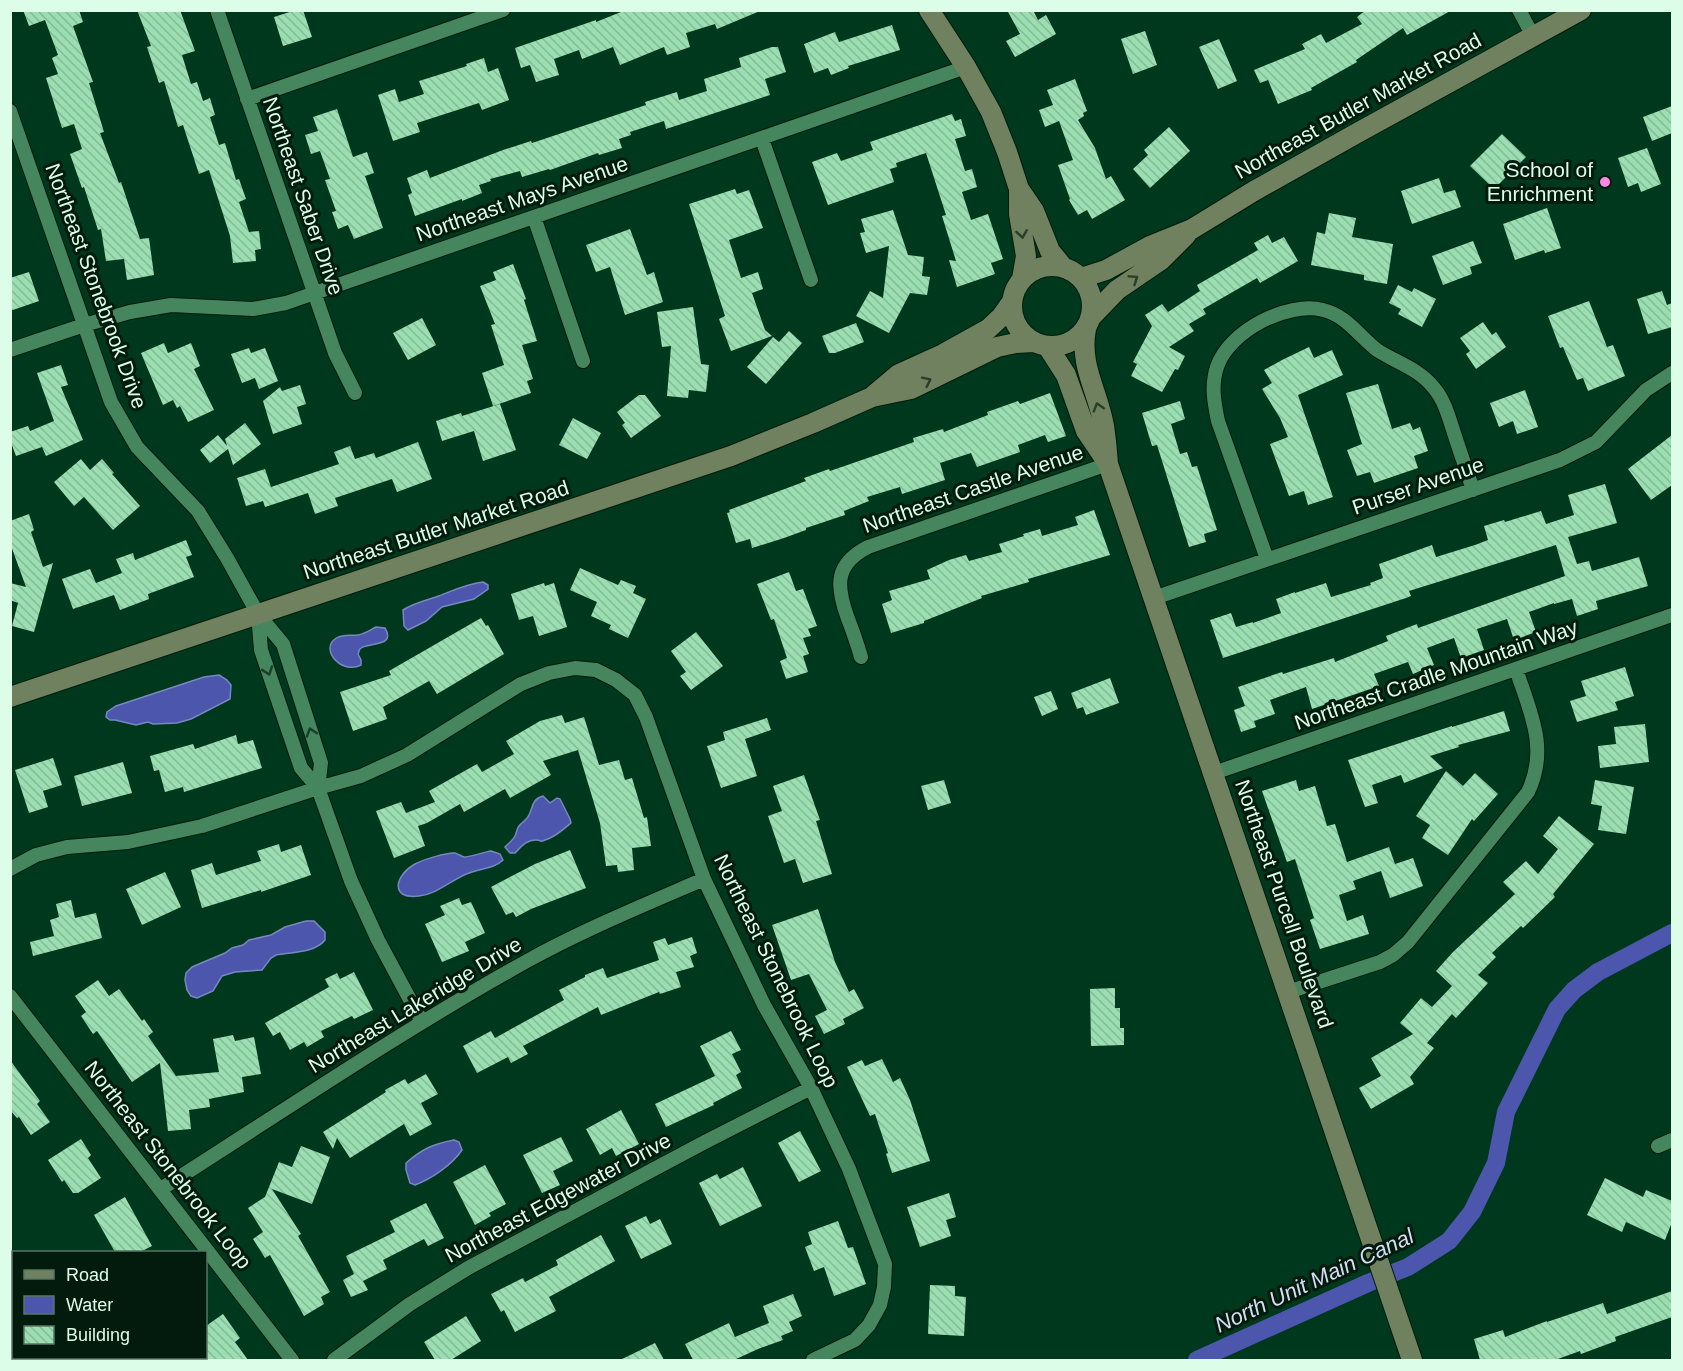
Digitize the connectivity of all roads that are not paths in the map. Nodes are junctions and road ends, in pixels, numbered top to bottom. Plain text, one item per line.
1 (217, 10) edge
2 (503, 10) edge
3 (929, 10) edge
4 (1519, 10) edge
5 (1581, 10) edge
6 (464, 17) edge
7 (1533, 36) junction
8 (966, 67) junction
9 (247, 99) junction
10 (10, 111) edge
11 (762, 139) junction
12 (1019, 189) junction
13 (534, 217) junction
14 (1192, 229) junction
15 (1063, 267) junction
16 (1081, 278) junction
17 (1022, 279) junction
18 (811, 280) dead end
19 (315, 293) junction
20 (1011, 303) junction
21 (1088, 323) junction
22 (84, 325) junction
23 (1041, 345) junction
24 (10, 350) edge
25 (583, 361) dead end
26 (1672, 373) edge
27 (356, 393) dead end
28 (872, 397) junction
29 (1108, 464) junction
30 (1473, 490) junction
31 (1267, 559) junction
32 (1154, 598) junction
33 (258, 614) junction
34 (1672, 615) edge
35 (861, 657) dead end
36 (1515, 669) junction
37 (10, 697) edge
38 (1214, 774) junction
39 (318, 788) junction
40 (10, 868) edge
41 (704, 879) junction
42 (1288, 992) junction
43 (10, 996) edge
44 (422, 1022) junction
45 (811, 1088) junction
46 (1672, 1140) edge
47 (1658, 1146) dead end
48 (161, 1189) junction
49 (292, 1360) edge
50 (334, 1360) edge
51 (813, 1360) edge
52 (1412, 1360) edge

1 - 9 street, Northeast Saber Drive
2 - 6 street
3 - 8 main road
4 - 7 street
5 - 7 main road, Northeast Butler Market Road
6 - 9 street
7 - 14 main road, Northeast Butler Market Road
8 - 11 street, Northeast Mays Avenue
8 - 12 main road
9 - 19 street, Northeast Saber Drive
10 - 22 street, Northeast Stonebrook Drive
11 - 13 street, Northeast Mays Avenue
11 - 18 street
12 - 15 main road
12 -> 17 main road
13 - 19 street, Northeast Mays Avenue
13 - 25 street
14 - 16 main road, Northeast Butler Market Road
21 -> 14 main road, Northeast Butler Market Road
15 - 16 main road
15 - 17 main road
16 - 21 main road
17 - 20 main road
19 - 22 street, Northeast Mays Avenue
19 - 27 street, Northeast Saber Drive
20 - 23 main road
20 - 28 main road, Northeast Butler Market Road
21 - 23 main road
29 -> 21 main road, Northeast Purcell Boulevard
22 - 24 street, Northeast Mays Avenue
22 - 33 street, Northeast Stonebrook Drive
28 -> 23 main road, Northeast Butler Market Road
23 - 29 main road, Northeast Purcell Boulevard
26 - 30 street, Purser Avenue
28 - 33 main road, Northeast Butler Market Road
29 - 32 main road, Northeast Purcell Boulevard
29 - 35 street, Northeast Castle Avenue
30 - 31 street, Purser Avenue
30 - 31 street
31 - 32 street, Purser Avenue
32 - 38 main road, Northeast Purcell Boulevard
33 - 37 main road, Northeast Butler Market Road
33 -> 39 street, Northeast Stonebrook Drive
39 -> 33 street, Northeast Stonebrook Drive
34 - 36 street, Northeast Cradle Mountain Way
36 - 38 street, Northeast Cradle Mountain Way
36 - 42 street
38 - 42 main road, Northeast Purcell Boulevard
39 - 40 street, Northeast Stonebrook Loop
39 - 41 street, Northeast Stonebrook Loop
39 - 44 street, Northeast Stonebrook Drive
41 - 44 street, Northeast Lakeridge Drive
41 - 45 street, Northeast Stonebrook Loop
42 - 52 main road, Northeast Purcell Boulevard
43 - 48 street, Northeast Stonebrook Loop
44 - 48 street, Northeast Lakeridge Drive
45 - 50 street, Northeast Edgewater Drive
45 - 51 street, Northeast Stonebrook Loop
46 - 47 street
48 - 49 street, Northeast Stonebrook Loop

